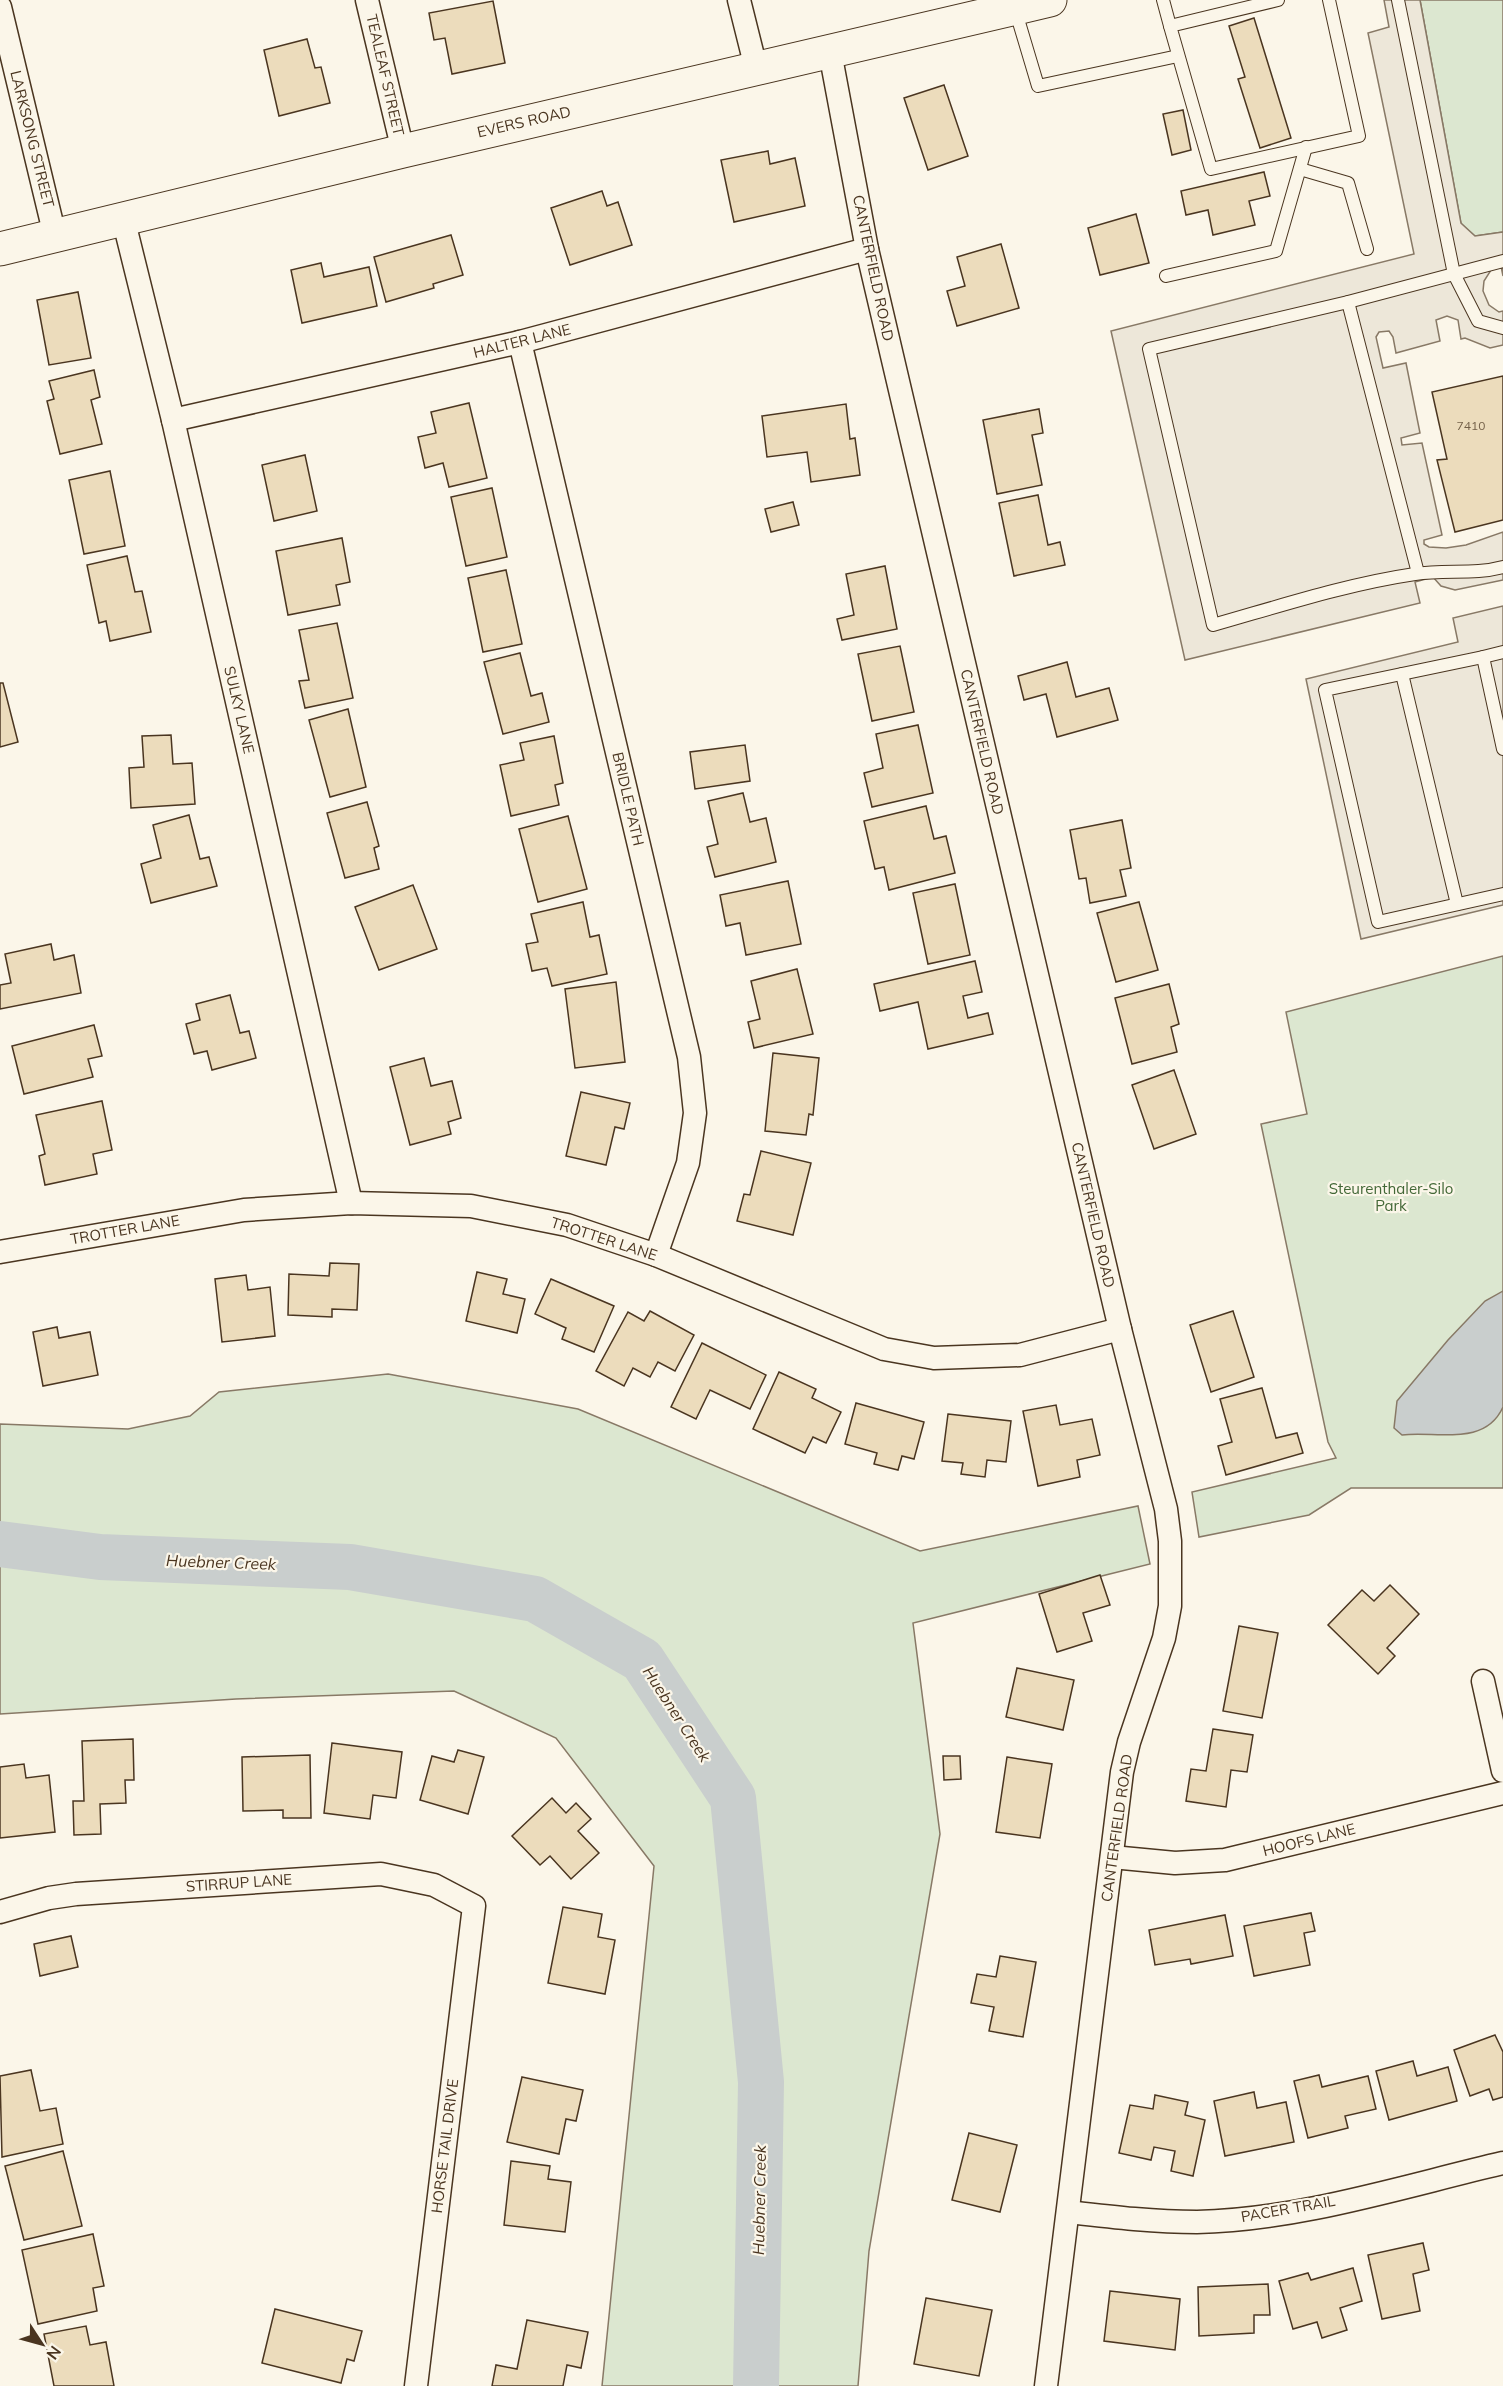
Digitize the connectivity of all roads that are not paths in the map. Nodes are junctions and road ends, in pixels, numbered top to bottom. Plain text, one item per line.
1 (367, 0) edge
2 (740, 0) edge
3 (1050, 0) edge
4 (1163, 0) edge
5 (1278, 0) edge
6 (1329, 0) edge
7 (1398, 0) edge
8 (0, 7) edge
9 (1015, 8) junction
10 (1170, 26) junction
11 (830, 52) junction
12 (1178, 56) junction
13 (756, 68) junction
14 (1306, 147) junction
15 (403, 151) junction
16 (1300, 169) junction
17 (123, 218) junction
18 (55, 236) junction
19 (0, 249) edge
20 (867, 249) junction
21 (1367, 249) dead end
22 (1503, 261) edge
23 (1454, 274) junction
24 (1166, 276) dead end
25 (1348, 302) junction
26 (1503, 328) edge
27 (520, 342) junction
28 (173, 420) junction
29 (1503, 567) edge
30 (1418, 573) junction
31 (1503, 652) edge
32 (1483, 657) junction
33 (1402, 674) junction
34 (1503, 749) edge
35 (1503, 894) edge
36 (1457, 904) junction
37 (351, 1203) junction
38 (0, 1252) edge
39 (656, 1255) junction
40 (1120, 1329) junction
41 (1482, 1681) dead end
42 (1503, 1771) edge
43 (1503, 1793) edge
44 (1112, 1857) junction
45 (474, 1906) joint
46 (0, 1912) edge
47 (1503, 2163) edge
48 (1069, 2212) junction
49 (416, 2386) edge
50 (1046, 2386) edge

1 - 15 street, TEALEAF STREET
2 - 13 street
3 - 9 main road, EVERS ROAD
4 - 10 lane
5 - 10 lane
6 - 14 lane
7 - 23 lane
8 - 18 street, LARKSONG STREET
9 - 11 main road, EVERS ROAD
9 - 12 lane
10 - 12 lane
11 - 13 main road, EVERS ROAD
11 - 20 street, CANTERFIELD ROAD
12 - 14 lane
13 - 15 main road, EVERS ROAD
14 - 16 lane
15 - 17 main road, EVERS ROAD
16 - 21 lane
16 - 24 lane
17 - 18 main road, EVERS ROAD
17 - 28 street, SULKY LANE
18 - 19 main road, EVERS ROAD
20 - 27 street, HALTER LANE
20 - 40 street, CANTERFIELD ROAD
22 - 23 lane
23 - 25 lane
23 - 26 lane
25 - 30 lane
25 - 30 lane
27 - 28 street, HALTER LANE
27 - 39 street, BRIDLE PATH
28 - 37 street, SULKY LANE
29 - 30 lane
31 - 32 lane
32 - 33 lane
32 - 34 lane
33 - 36 lane
33 - 36 lane
35 - 36 lane
37 - 38 street, TROTTER LANE
37 - 39 street, TROTTER LANE
39 - 40 street, TROTTER LANE
40 - 44 street, CANTERFIELD ROAD
41 - 42 street
43 - 44 street, HOOFS LANE
44 - 48 street, CANTERFIELD ROAD
45 - 46 street, STIRRUP LANE
45 - 49 street, HORSE TAIL DRIVE
47 - 48 street, PACER TRAIL
48 - 50 street, CANTERFIELD ROAD

